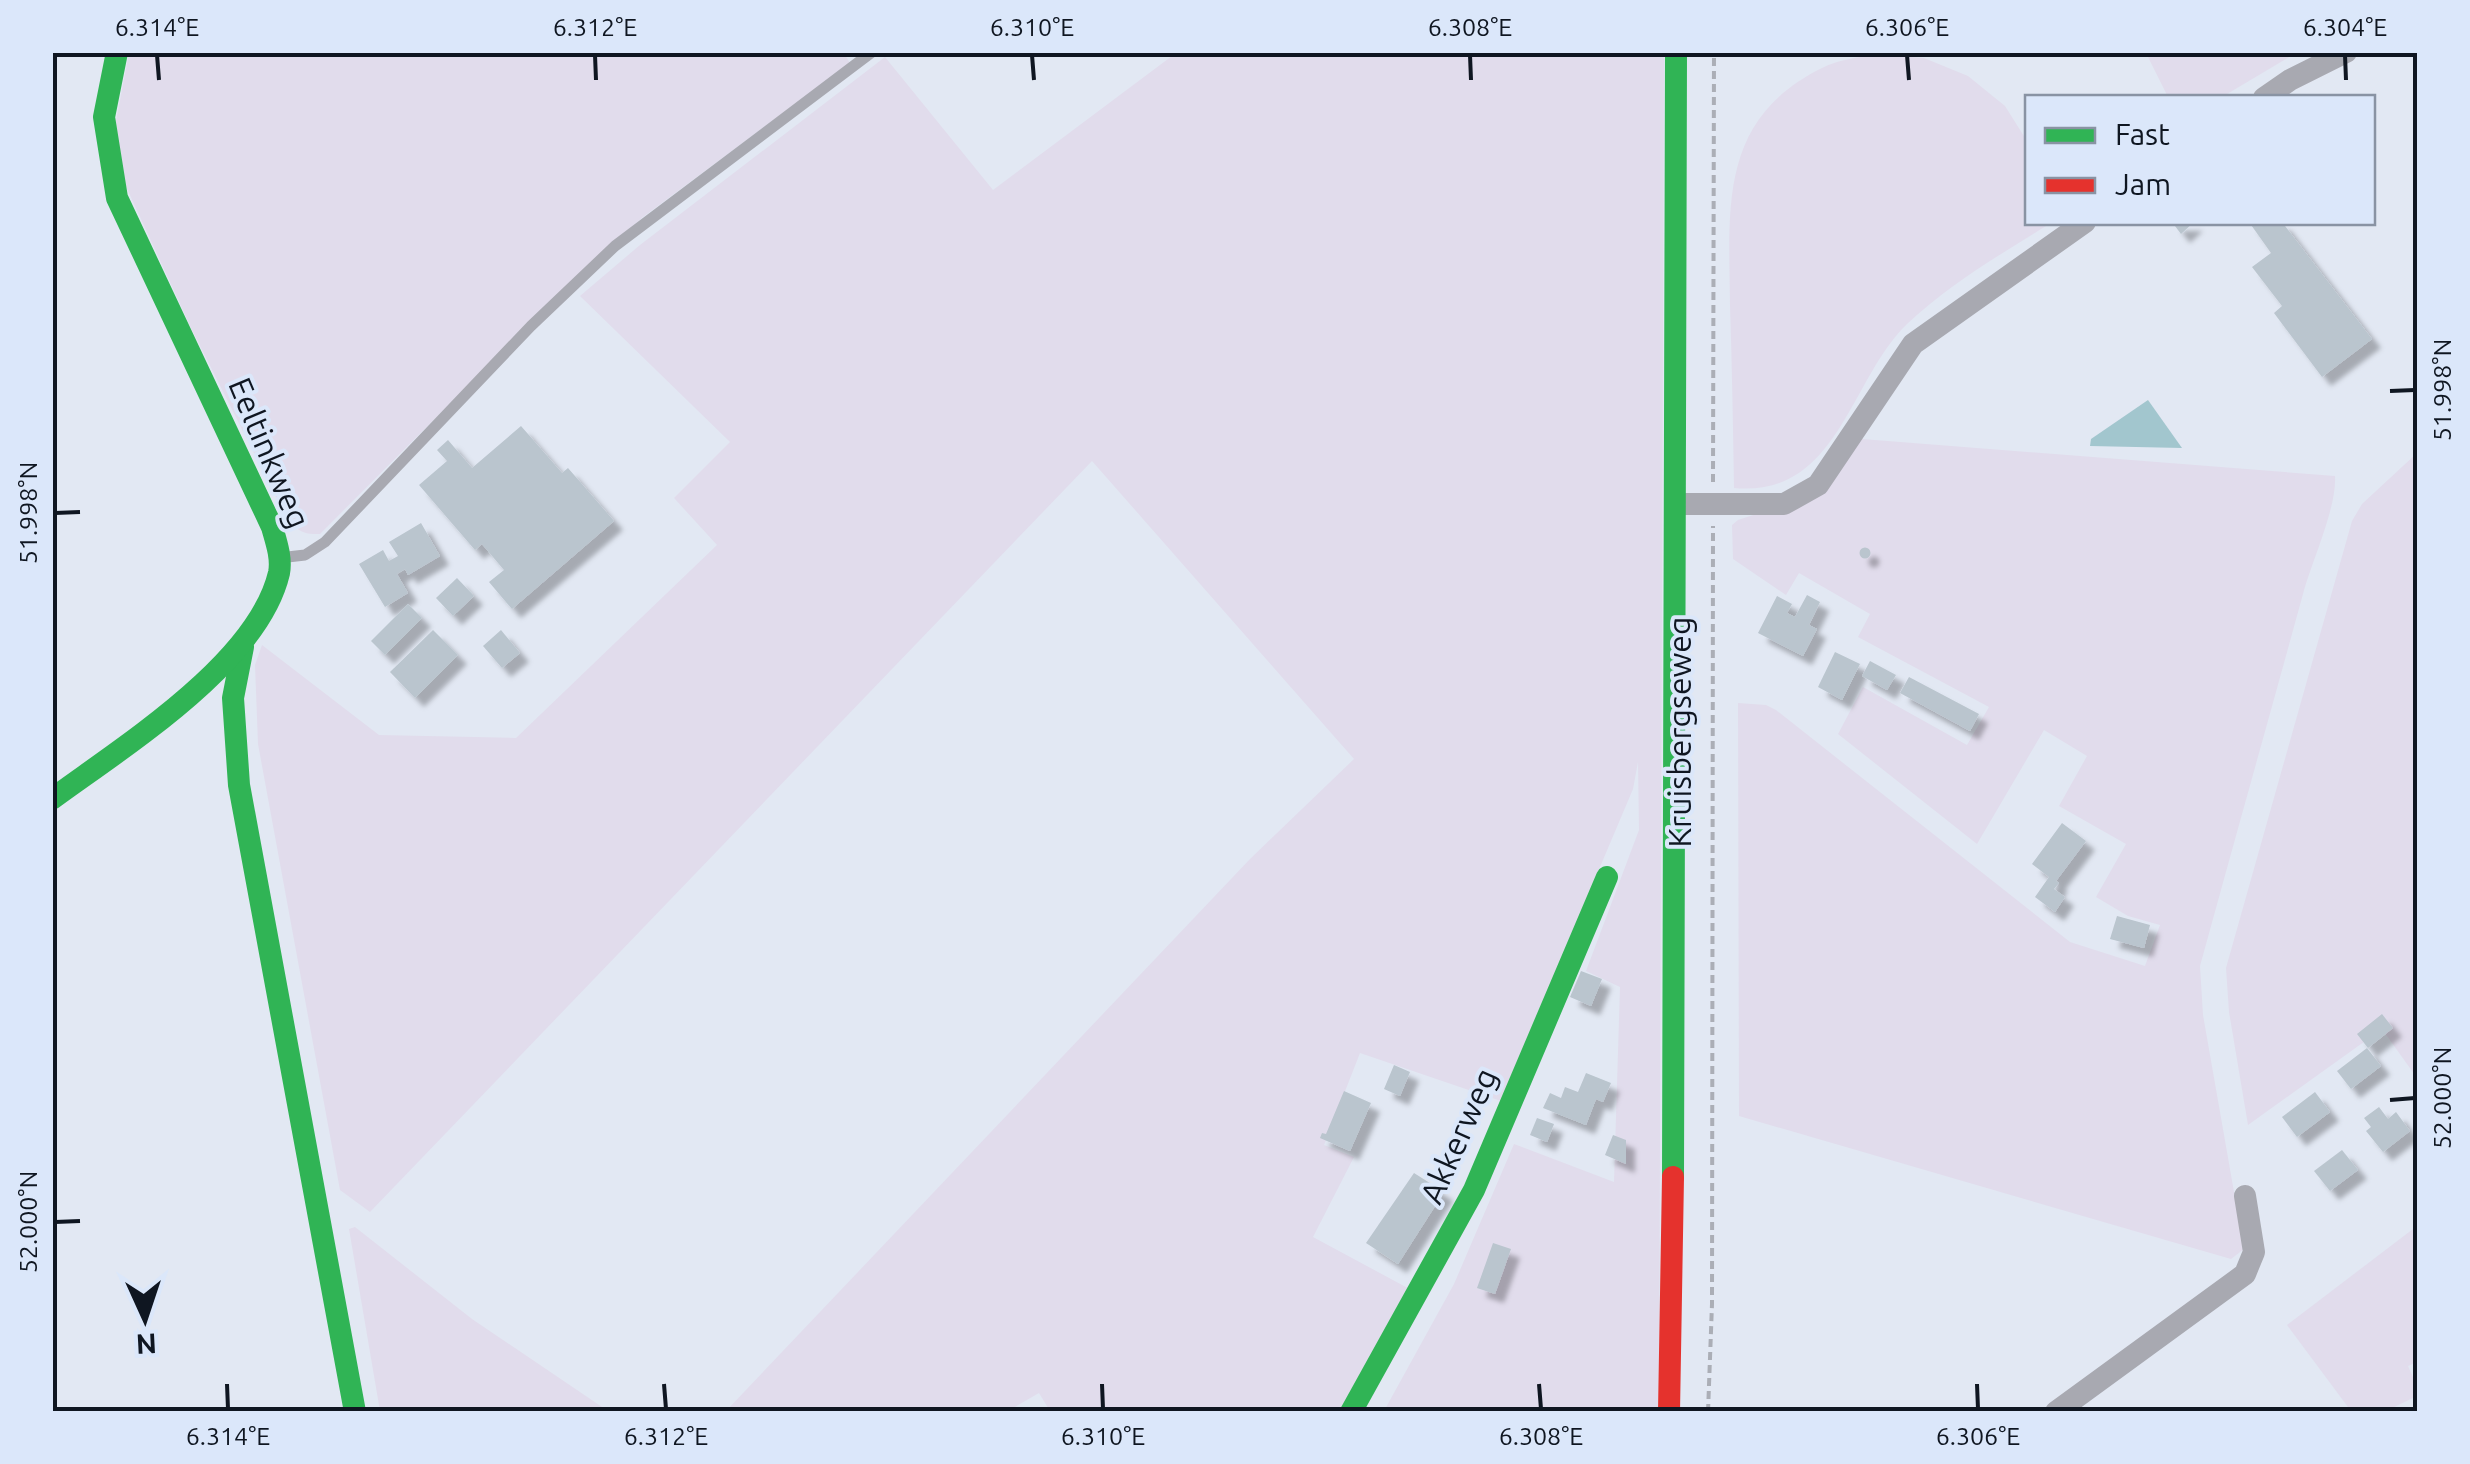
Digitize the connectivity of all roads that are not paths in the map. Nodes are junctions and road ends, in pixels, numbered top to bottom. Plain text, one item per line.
1 (117, 52) edge
2 (872, 52) edge
3 (1676, 52) edge
4 (2346, 52) edge
5 (2268, 95) edge
6 (2081, 225) edge
7 (1675, 504) junction
8 (278, 558) junction
9 (245, 642) junction
10 (52, 799) edge
11 (1606, 877) dead end
12 (2245, 1196) dead end
13 (355, 1412) edge
14 (1351, 1412) edge
15 (1670, 1412) edge
16 (2056, 1412) edge

1 - 8 street, Eeltinkweg
2 - 8 lane
3 - 7 street, Kruisbergseweg
4 - 5 street
6 - 7 street
7 - 15 street, Kruisbergseweg
8 - 9 street, Eeltinkweg
9 - 10 street, Eeltinkweg
9 - 13 street
11 - 14 street, Akkerweg
12 - 16 street

